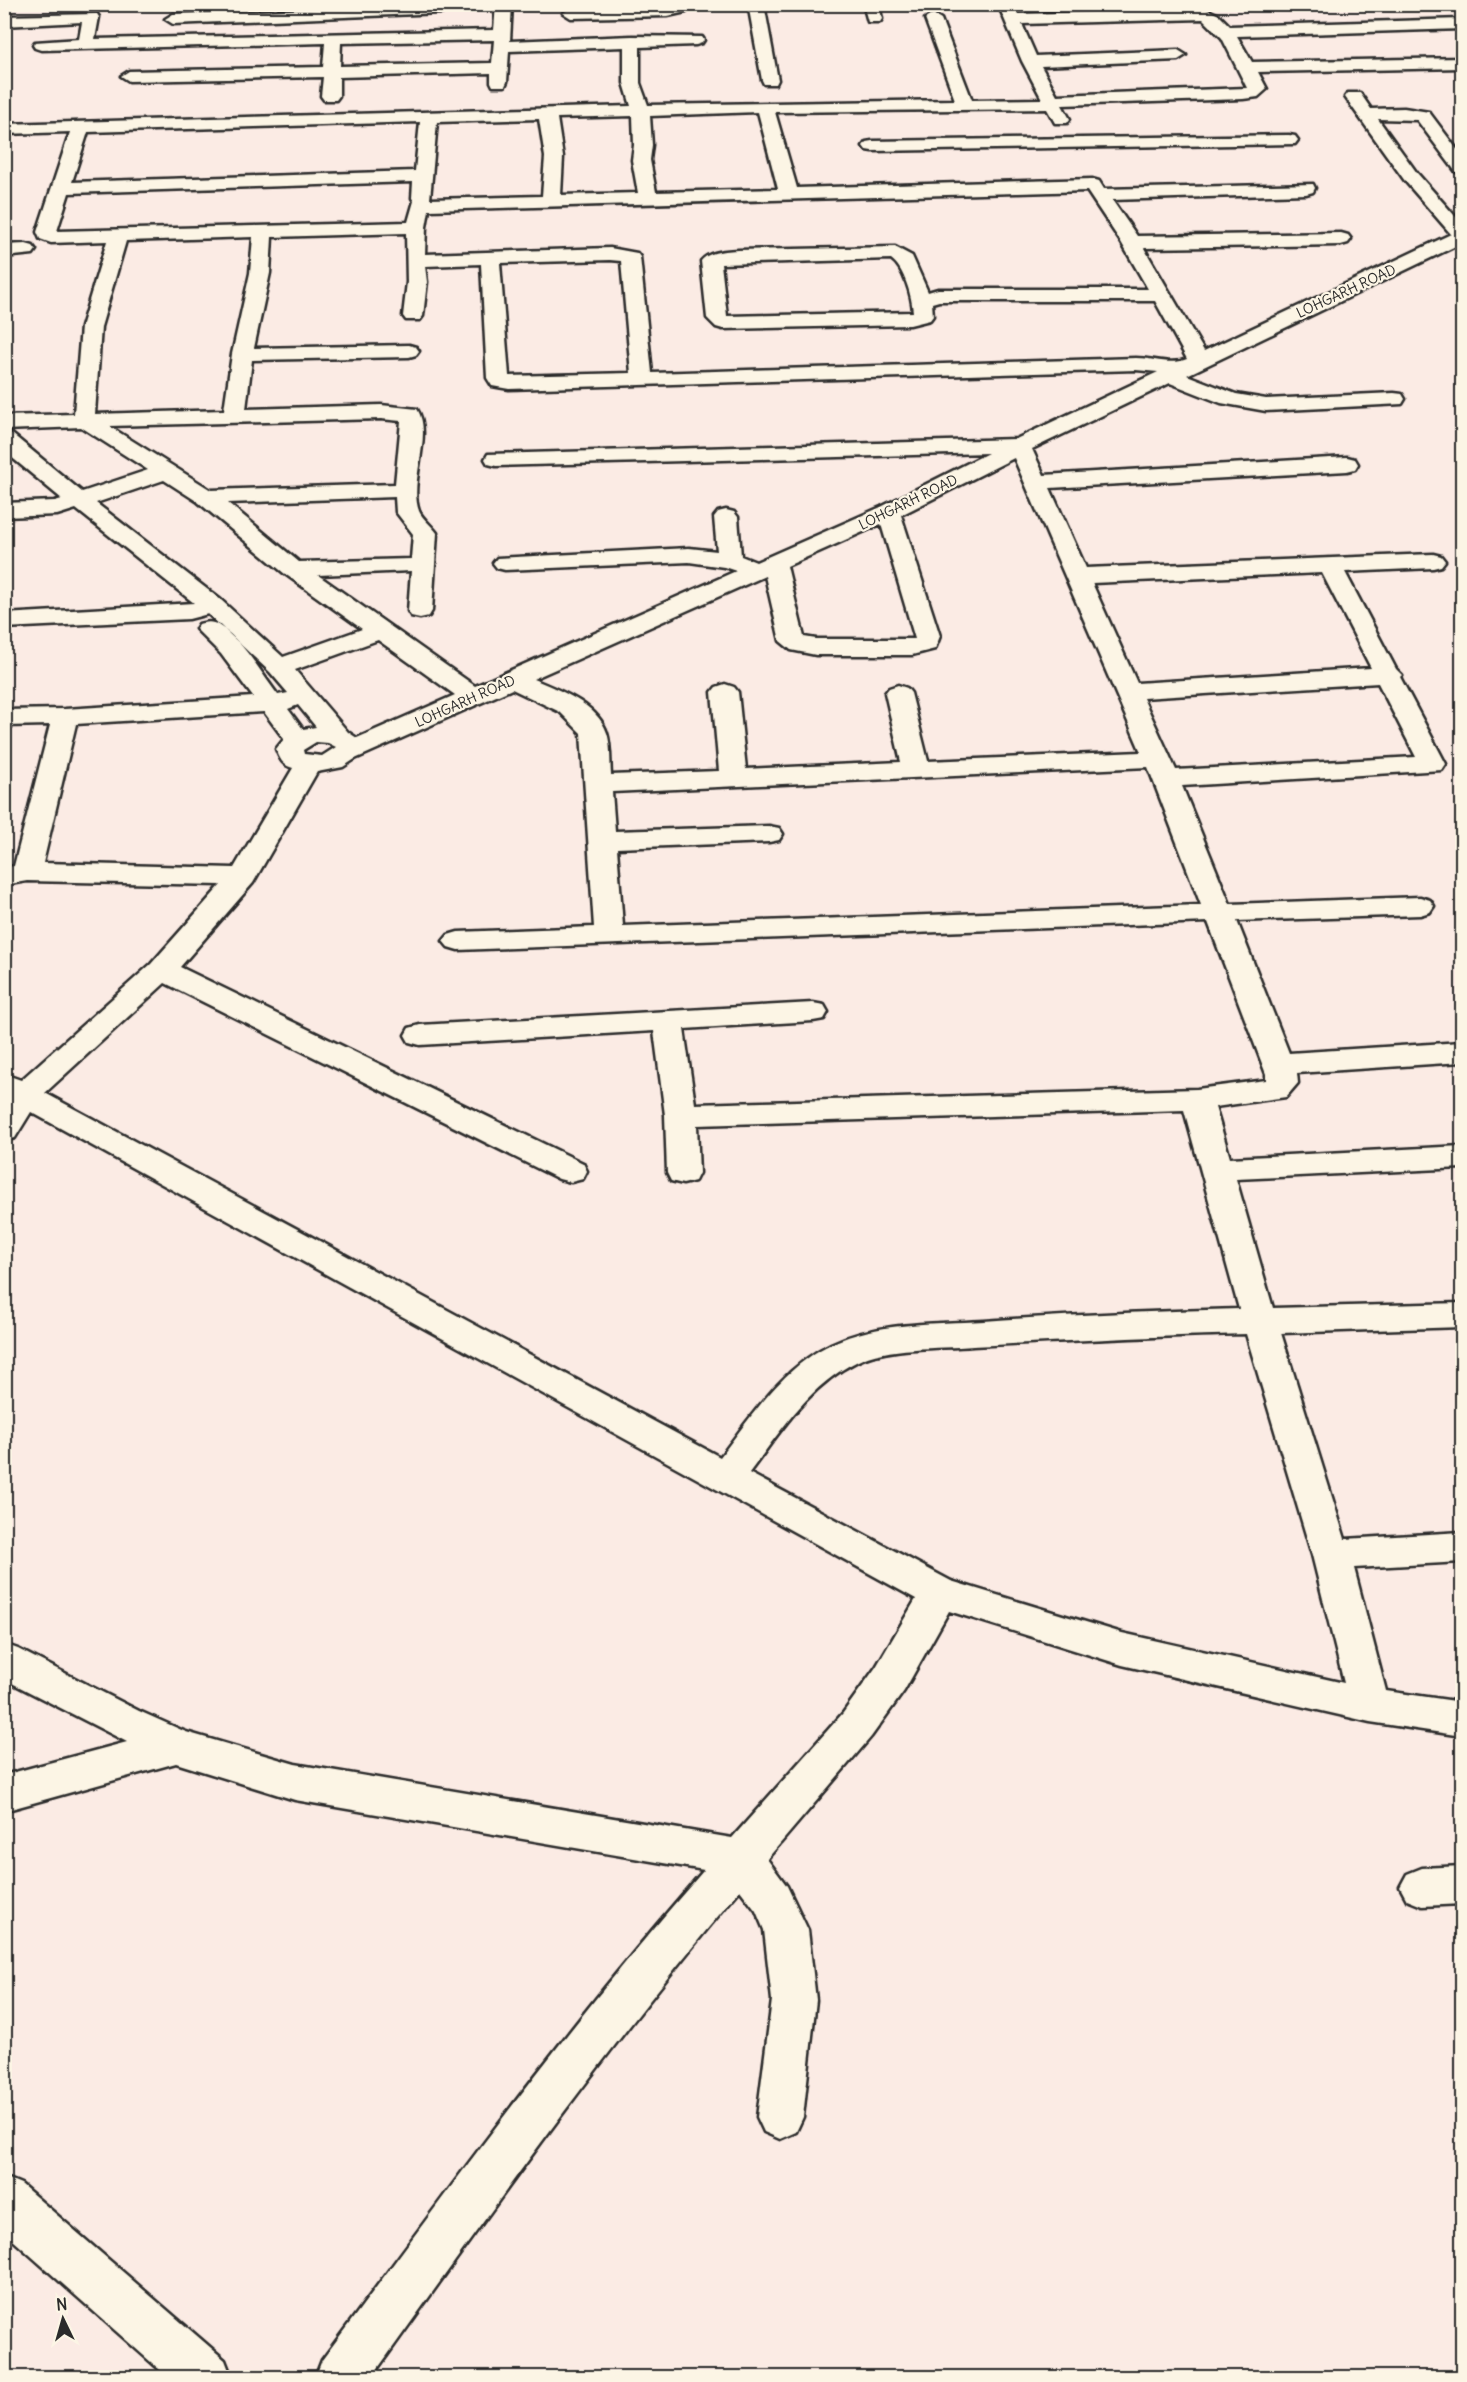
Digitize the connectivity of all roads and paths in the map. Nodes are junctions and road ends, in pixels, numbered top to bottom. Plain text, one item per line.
1 (504, 4) edge
2 (681, 4) edge
3 (756, 4) edge
4 (436, 10) dead end
5 (1154, 10) edge
6 (94, 11) edge
7 (1076, 11) edge
8 (175, 12) edge
9 (1009, 12) edge
10 (1300, 12) dead end
11 (1358, 12) dead end
12 (571, 13) dead end
13 (253, 16) junction
14 (933, 19) dead end
15 (4, 21) edge
16 (1462, 24) edge
17 (1372, 27) junction
18 (1313, 28) junction
19 (1226, 31) junction
20 (333, 38) junction
21 (249, 40) junction
22 (502, 40) junction
23 (696, 40) dead end
24 (166, 42) junction
25 (632, 42) junction
26 (134, 43) junction
27 (86, 44) junction
28 (41, 45) dead end
29 (1178, 56) dead end
30 (1030, 61) junction
31 (1462, 63) edge
32 (1246, 67) junction
33 (331, 73) junction
34 (770, 80) dead end
35 (1354, 97) dead end
36 (1052, 102) junction
37 (966, 106) junction
38 (765, 107) junction
39 (641, 111) junction
40 (547, 114) junction
41 (1364, 114) junction
42 (429, 117) junction
43 (328, 119) junction
44 (80, 128) junction
45 (4, 129) edge
46 (1289, 140) dead end
47 (1071, 143) junction
48 (872, 146) dead end
49 (1462, 168) edge
50 (424, 177) junction
51 (60, 188) junction
52 (1306, 188) dead end
53 (1096, 190) junction
54 (789, 194) junction
55 (648, 198) junction
56 (551, 200) junction
57 (421, 205) junction
58 (416, 226) junction
59 (263, 231) junction
60 (1462, 235) edge
61 (118, 236) junction
62 (1341, 239) dead end
63 (1131, 242) junction
64 (26, 250) dead end
65 (4, 251) edge
66 (490, 258) junction
67 (415, 260) junction
68 (1163, 295) junction
69 (922, 300) junction
70 (413, 316) dead end
71 (408, 351) dead end
72 (242, 354) junction
73 (1199, 361) junction
74 (1173, 373) junction
75 (642, 380) junction
76 (1394, 399) dead end
77 (234, 417) junction
78 (84, 420) junction
79 (4, 423) edge
80 (4, 439) edge
81 (1020, 446) junction
82 (496, 459) dead end
83 (4, 464) edge
84 (1347, 464) dead end
85 (166, 472) junction
86 (1036, 482) junction
87 (406, 490) junction
88 (206, 497) junction
89 (69, 505) junction
90 (4, 510) edge
91 (889, 512) junction
92 (726, 517) dead end
93 (729, 560) junction
94 (1432, 561) dead end
95 (505, 563) dead end
96 (405, 565) dead end
97 (1330, 566) junction
98 (765, 567) junction
99 (293, 569) junction
100 (1077, 576) junction
101 (201, 609) junction
102 (420, 611) dead end
103 (4, 621) edge
104 (380, 631) junction
105 (279, 667) junction
106 (1389, 675) junction
107 (513, 680) junction
108 (1127, 691) junction
109 (725, 692) dead end
110 (898, 693) dead end
111 (474, 697) junction
112 (306, 698) junction
113 (271, 704) junction
114 (65, 717) junction
115 (4, 718) edge
116 (342, 745) junction
117 (303, 752) junction
118 (1161, 769) junction
119 (916, 770) junction
120 (733, 778) junction
121 (598, 784) junction
122 (769, 834) dead end
123 (602, 840) junction
124 (4, 850) edge
125 (22, 866) edge
126 (243, 877) junction
127 (1420, 906) dead end
128 (1220, 915) junction
129 (609, 935) junction
130 (458, 941) dead end
131 (162, 970) junction
132 (813, 1012) dead end
133 (668, 1021) junction
134 (420, 1035) dead end
135 (1462, 1052) edge
136 (1279, 1064) junction
137 (15, 1089) edge
138 (1197, 1099) junction
139 (681, 1115) junction
140 (4, 1131) edge
141 (1462, 1157) edge
142 (1217, 1169) junction
143 (572, 1171) dead end
144 (683, 1173) dead end
145 (1462, 1315) edge
146 (1260, 1322) junction
147 (726, 1476) junction
148 (1462, 1547) edge
149 (1331, 1555) junction
150 (939, 1593) junction
151 (4, 1660) edge
152 (1370, 1705) junction
153 (1462, 1719) edge
154 (176, 1746) junction
155 (4, 1793) edge
156 (742, 1858) junction
157 (780, 2117) dead end
158 (4, 2200) edge
159 (207, 2378) edge
160 (340, 2378) edge

1 - 22 street
2 - 12 street
3 - 34 street
4 - 13 street
5 - 7 street
5 - 19 street
6 - 15 street
6 - 27 street
7 - 9 street
8 - 13 street
8 - 24 street
9 - 30 street
10 - 18 street
11 - 17 street
13 - 21 street
14 - 37 street
16 - 17 street
17 - 18 street
18 - 19 street
19 - 32 street
20 - 21 street
20 - 22 street
20 - 33 street
21 - 24 street
22 - 25 street
22 - 33 street
23 - 25 street
24 - 26 street
25 - 39 street
26 - 27 street
26 - 33 street
27 - 28 street
29 - 30 street
30 - 36 street
31 - 32 street
32 - 36 street
33 - 43 street
35 - 41 street
36 - 37 street
36 - 47 street
37 - 38 street
38 - 39 street
38 - 54 street
39 - 40 street
39 - 55 street
40 - 42 street
40 - 56 street
41 - 49 street
41 - 60 street
42 - 43 street
42 - 50 street
43 - 44 street
44 - 45 street
44 - 51 street
46 - 47 street
47 - 48 street
47 - 53 street
50 - 51 street
50 - 57 street
51 - 61 street
52 - 53 street
53 - 54 street
53 - 63 street
54 - 55 street
55 - 56 street
56 - 57 street
57 - 58 street
58 - 59 street
58 - 67 street
59 - 61 street
59 - 72 street
60 - 73 street, LOHGARH ROAD
61 - 78 street
62 - 63 street
63 - 68 street
64 - 65 street
66 - 67 street
66 - 75 street
66 - 75 street
67 - 70 street
68 - 69 street
68 - 73 street
69 - 69 street
71 - 72 street
72 - 77 street
73 - 74 street, LOHGARH ROAD
74 - 75 street
74 - 76 street
74 - 81 street, LOHGARH ROAD
77 - 78 street
77 - 87 street
78 - 79 street
78 - 85 street
80 - 89 street
81 - 82 street
81 - 86 street
81 - 91 street, LOHGARH ROAD
83 - 89 street
84 - 86 street
85 - 88 street
85 - 89 street
86 - 100 street
87 - 88 street
87 - 102 street
88 - 99 street
89 - 90 street
89 - 101 street
91 - 98 street, LOHGARH ROAD
91 - 98 street
92 - 93 street
93 - 95 street
93 - 98 street
94 - 97 street
96 - 99 street
97 - 100 street
97 - 106 street
98 - 107 street, LOHGARH ROAD
99 - 104 street
100 - 108 street
101 - 103 street
101 - 105 street
101 - 113 street
104 - 105 street
104 - 111 street
105 - 112 street
106 - 108 street
106 - 118 street
107 - 111 street, LOHGARH ROAD
107 - 121 street
108 - 118 street
109 - 120 street
110 - 119 street
111 - 116 street, LOHGARH ROAD
112 - 113 street
112 - 116 street
113 - 114 street
113 - 117 street
114 - 115 street
114 - 125 street
116 - 117 street, LOHGARH ROAD
117 - 126 street
118 - 119 street
118 - 128 street
119 - 120 street
120 - 121 street
121 - 123 street
122 - 123 street
123 - 129 street
124 - 125 street
125 - 126 street
126 - 131 street
127 - 128 street
128 - 129 street
128 - 136 street
129 - 130 street
131 - 137 street
131 - 143 street
132 - 133 street
133 - 134 street
133 - 139 street
135 - 136 street
136 - 138 street
137 - 140 street
137 - 147 street
138 - 139 street
138 - 142 street
139 - 144 street
141 - 142 street
142 - 146 street
145 - 146 street
146 - 147 street
146 - 149 street
147 - 150 street
148 - 149 street
149 - 152 street
150 - 152 street
150 - 156 street
151 - 154 street
152 - 153 street
154 - 155 street
154 - 156 street
156 - 157 street
156 - 160 street
158 - 159 street

